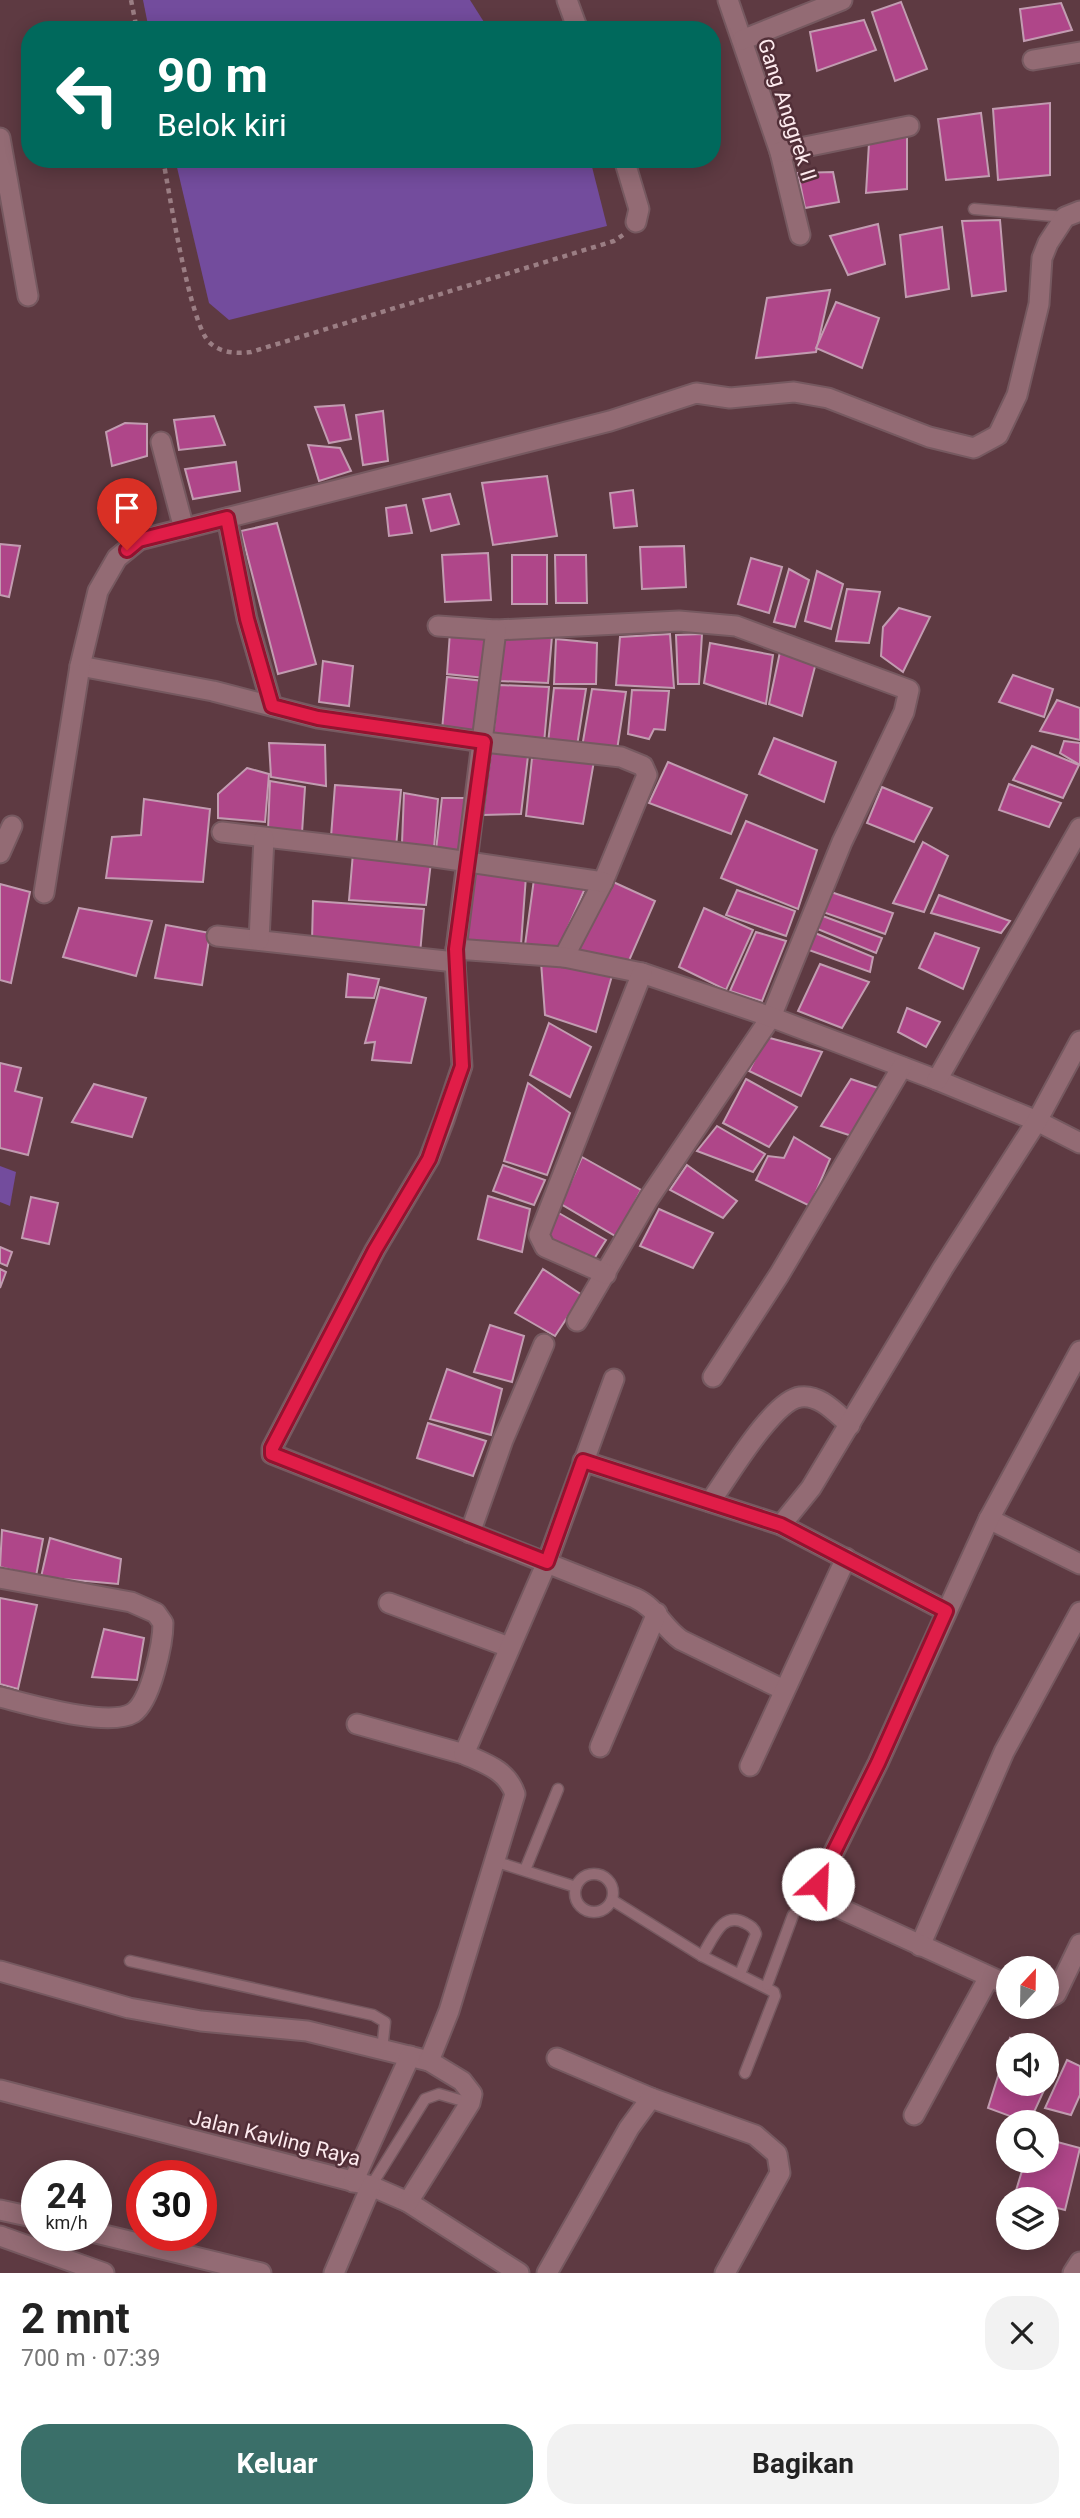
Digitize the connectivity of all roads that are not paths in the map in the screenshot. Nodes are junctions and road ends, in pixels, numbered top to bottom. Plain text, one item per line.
1 (567, 0) edge
2 (728, 0) edge
3 (842, 0) edge
4 (575, 21) edge
5 (741, 40) junction
6 (1080, 52) edge
7 (1033, 60) dead end
8 (909, 126) dead end
9 (0, 138) edge
10 (780, 152) junction
11 (627, 168) edge
12 (974, 209) dead end
13 (1073, 214) edge
14 (636, 222) road end
15 (8, 228) edge
16 (800, 235) dead end
17 (28, 296) dead end
18 (161, 442) dead end
19 (227, 518) junction
20 (184, 529) junction
21 (439, 626) dead end
22 (496, 630) junction
23 (80, 666) junction
24 (272, 706) junction
25 (484, 742) junction
26 (12, 826) dead end
27 (1080, 828) edge
28 (222, 832) dead end
29 (264, 838) junction
30 (0, 853) edge
31 (467, 861) junction
32 (603, 881) junction
33 (44, 893) dead end
34 (218, 936) dead end
35 (259, 940) junction
36 (456, 956) junction
37 (564, 957) junction
38 (642, 973) junction
39 (771, 1017) junction
40 (1080, 1041) edge
41 (902, 1067) junction
42 (937, 1080) junction
43 (1037, 1121) junction
44 (1080, 1143) edge
45 (606, 1274) junction
46 (577, 1321) dead end
47 (544, 1344) dead end
48 (1080, 1351) edge
49 (713, 1377) dead end
50 (614, 1379) dead end
51 (850, 1425) junction
52 (583, 1461) junction
53 (710, 1502) junction
54 (989, 1519) junction
55 (781, 1525) junction
56 (470, 1533) junction
57 (846, 1558) junction
58 (547, 1562) junction
59 (1080, 1564) edge
60 (0, 1578) edge
61 (389, 1603) dead end
62 (946, 1611) junction
63 (1080, 1612) edge
64 (657, 1613) junction
65 (509, 1647) junction
66 (784, 1690) junction
67 (0, 1698) edge
68 (357, 1724) dead end
69 (600, 1747) dead end
70 (464, 1754) junction
71 (750, 1766) dead end
72 (558, 1789) dead end
73 (497, 1862) junction
74 (525, 1870) junction
75 (576, 1887) junction
76 (612, 1900) junction
77 (793, 1916) dead end
78 (1080, 1944) edge
79 (920, 1946) junction
80 (702, 1956) junction
81 (130, 1962) dead end
82 (0, 1971) edge
83 (740, 1974) junction
84 (989, 1977) junction
85 (996, 1980) edge
86 (767, 1985) junction
87 (1059, 1988) edge
88 (382, 2050) junction
89 (419, 2058) junction
90 (557, 2058) dead end
91 (745, 2073) dead end
92 (0, 2090) edge
93 (651, 2098) junction
94 (470, 2103) junction
95 (914, 2115) dead end
96 (362, 2184) junction
97 (408, 2202) junction
98 (0, 2210) edge
99 (21, 2215) edge
100 (0, 2236) edge
101 (112, 2237) edge
102 (1080, 2262) edge
103 (104, 2273) edge
104 (261, 2273) edge
105 (334, 2273) edge
106 (519, 2273) edge
107 (547, 2273) edge
108 (725, 2273) edge
109 (1073, 2273) edge

1 - 4 street
2 - 5 street, Gang Anggrek II
3 - 5 street
5 - 10 street, Gang Anggrek II
6 - 7 street
8 - 10 street
9 - 15 street
10 - 16 street, Gang Anggrek II
11 - 14 street
12 - 13 lane
13 - 19 street
15 - 17 street
18 - 20 street
19 - 20 street
19 - 24 street
20 - 23 street
21 - 22 street
22 - 25 street
22 - 39 street
23 - 24 street
23 - 33 street
24 - 25 street
25 - 31 street
25 - 32 street
26 - 30 street
27 - 42 street
28 - 29 street
29 - 31 street
29 - 35 street
31 - 32 street
31 - 36 street
32 - 37 street
34 - 35 street
35 - 36 street
36 - 37 street
36 - 56 street
37 - 38 street
38 - 39 street
38 - 45 street
39 - 41 street
39 - 45 street
40 - 43 street
41 - 42 street
41 - 49 street
42 - 43 street
43 - 44 street
43 - 51 street
45 - 46 street
47 - 56 street
48 - 54 street
50 - 52 street
51 - 53 street
51 - 55 street
52 - 53 street
52 - 58 street
53 - 55 street
54 - 59 street
54 - 62 street
55 - 57 street
56 - 58 street
57 - 62 street
57 - 66 street
58 - 64 street
58 - 65 street
60 - 67 street
61 - 65 street
62 - 79 street
63 - 79 street
64 - 66 street
64 - 69 street
65 - 70 street
66 - 71 street
68 - 70 street
70 - 73 street
72 - 74 lane
73 - 74 lane
73 - 89 street
74 - 75 lane
75 - 76 lane
75 - 76 lane
76 - 80 lane
77 - 86 lane
78 - 87 street
79 - 84 street
80 - 83 lane
80 - 83 lane
81 - 88 lane
82 - 88 street
83 - 86 lane
84 - 85 street
84 - 95 street
86 - 91 lane
88 - 89 street
89 - 94 street
89 - 96 street
90 - 93 street
92 - 96 street, Jalan Kavling Raya
93 - 107 street
93 - 108 street
94 - 96 lane
94 - 97 street
96 - 97 street, Jalan Kavling Raya
96 - 105 street
97 - 106 street, Jalan Kavling Raya
98 - 99 street
100 - 103 street
101 - 104 street
102 - 109 street

